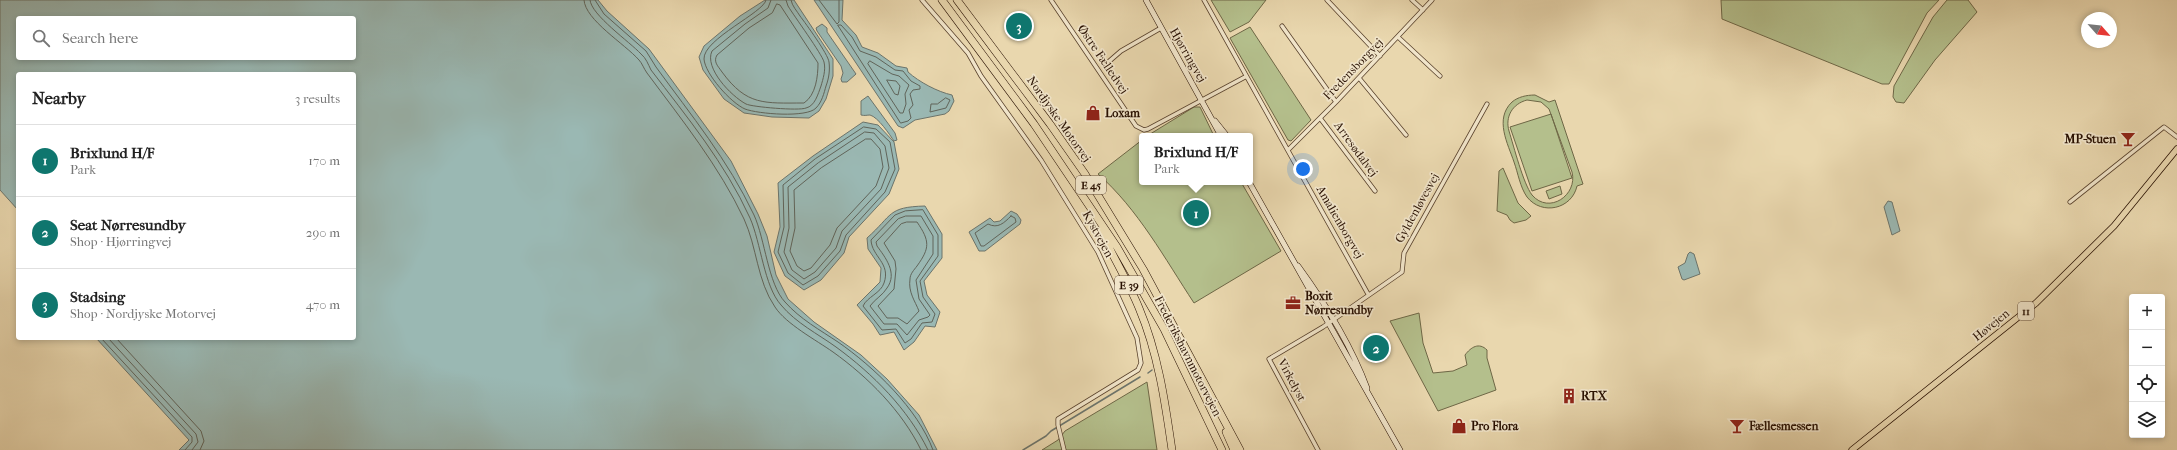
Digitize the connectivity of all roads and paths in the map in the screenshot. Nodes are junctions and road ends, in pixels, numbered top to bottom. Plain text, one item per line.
1 (922, 0) edge
2 (942, 0) edge
3 (957, 0) edge
4 (1051, 0) edge
5 (1146, 0) edge
6 (1204, 0) edge
7 (1327, 0) edge
8 (1412, 0) edge
9 (1432, 0) edge
10 (1423, 10) junction
11 (1282, 26) dead end
12 (1161, 28) junction
13 (1398, 38) junction
14 (1380, 56) junction
15 (1106, 64) dead end
16 (1245, 76) junction
17 (1440, 76) dead end
18 (1359, 78) junction
19 (1202, 100) junction
20 (1336, 102) junction
21 (1487, 104) dead end
22 (1320, 118) junction
23 (1213, 119) junction
24 (1220, 133) edge
25 (1225, 133) edge
26 (1406, 135) dead end
27 (2177, 137) edge
28 (2177, 149) edge
29 (1288, 150) junction
30 (1251, 185) edge
31 (1375, 191) dead end
32 (2070, 202) dead end
33 (1092, 213) junction
34 (1289, 253) junction
35 (1368, 294) junction
36 (1332, 320) junction
37 (1327, 324) junction
38 (1205, 383) junction
39 (1371, 398) junction
40 (1064, 450) edge
41 (1173, 450) edge
42 (1222, 450) edge
43 (1234, 450) edge
44 (1240, 450) edge
45 (1318, 450) edge
46 (1400, 450) edge
47 (1852, 450) edge

1 - 40 street, Kystvejen
2 - 33 highway, Nordjyske Motorvej / E 45
3 - 38 highway, Nordjyske Motorvej / E 45
4 - 19 street, Østre Fælledvej
5 - 12 main road, Hjørringvej
6 - 16 street, Amalienborgvej
7 - 14 street
8 - 10 street
9 - 10 street, Fredensborgvej
10 - 13 street, Fredensborgvej
11 - 20 street
12 - 15 street
12 - 19 main road, Hjørringvej
13 - 14 street, Fredensborgvej
13 - 17 street
14 - 18 street, Fredensborgvej
16 - 19 street
16 - 29 street, Amalienborgvej
18 - 20 street, Fredensborgvej
18 - 26 street
19 - 23 main road, Hjørringvej
20 - 22 street, Fredensborgvej
21 - 35 street, Gyldenløvesvej
22 - 29 street, Fredensborgvej
22 - 31 street, Arresødalvej
23 - 24 main road, Hjørringvej
23 - 25 main road, Hjørringvej
27 - 32 street
28 - 47 main road, Høvejen / 11
29 - 35 street, Amalienborgvej
30 - 34 main road
33 - 41 highway, E 39
33 - 42 highway, Frederikshavnmotorvejen / E 45
34 - 36 main road
34 - 37 main road
35 - 36 street, Gyldenløvesvej
36 - 37 street
36 - 39 main road
37 - 39 main road
37 - 45 street, Virkelyst
38 - 43 highway, Frederikshavnmotorvejen / E 45
38 - 44 highway
39 - 46 main road

